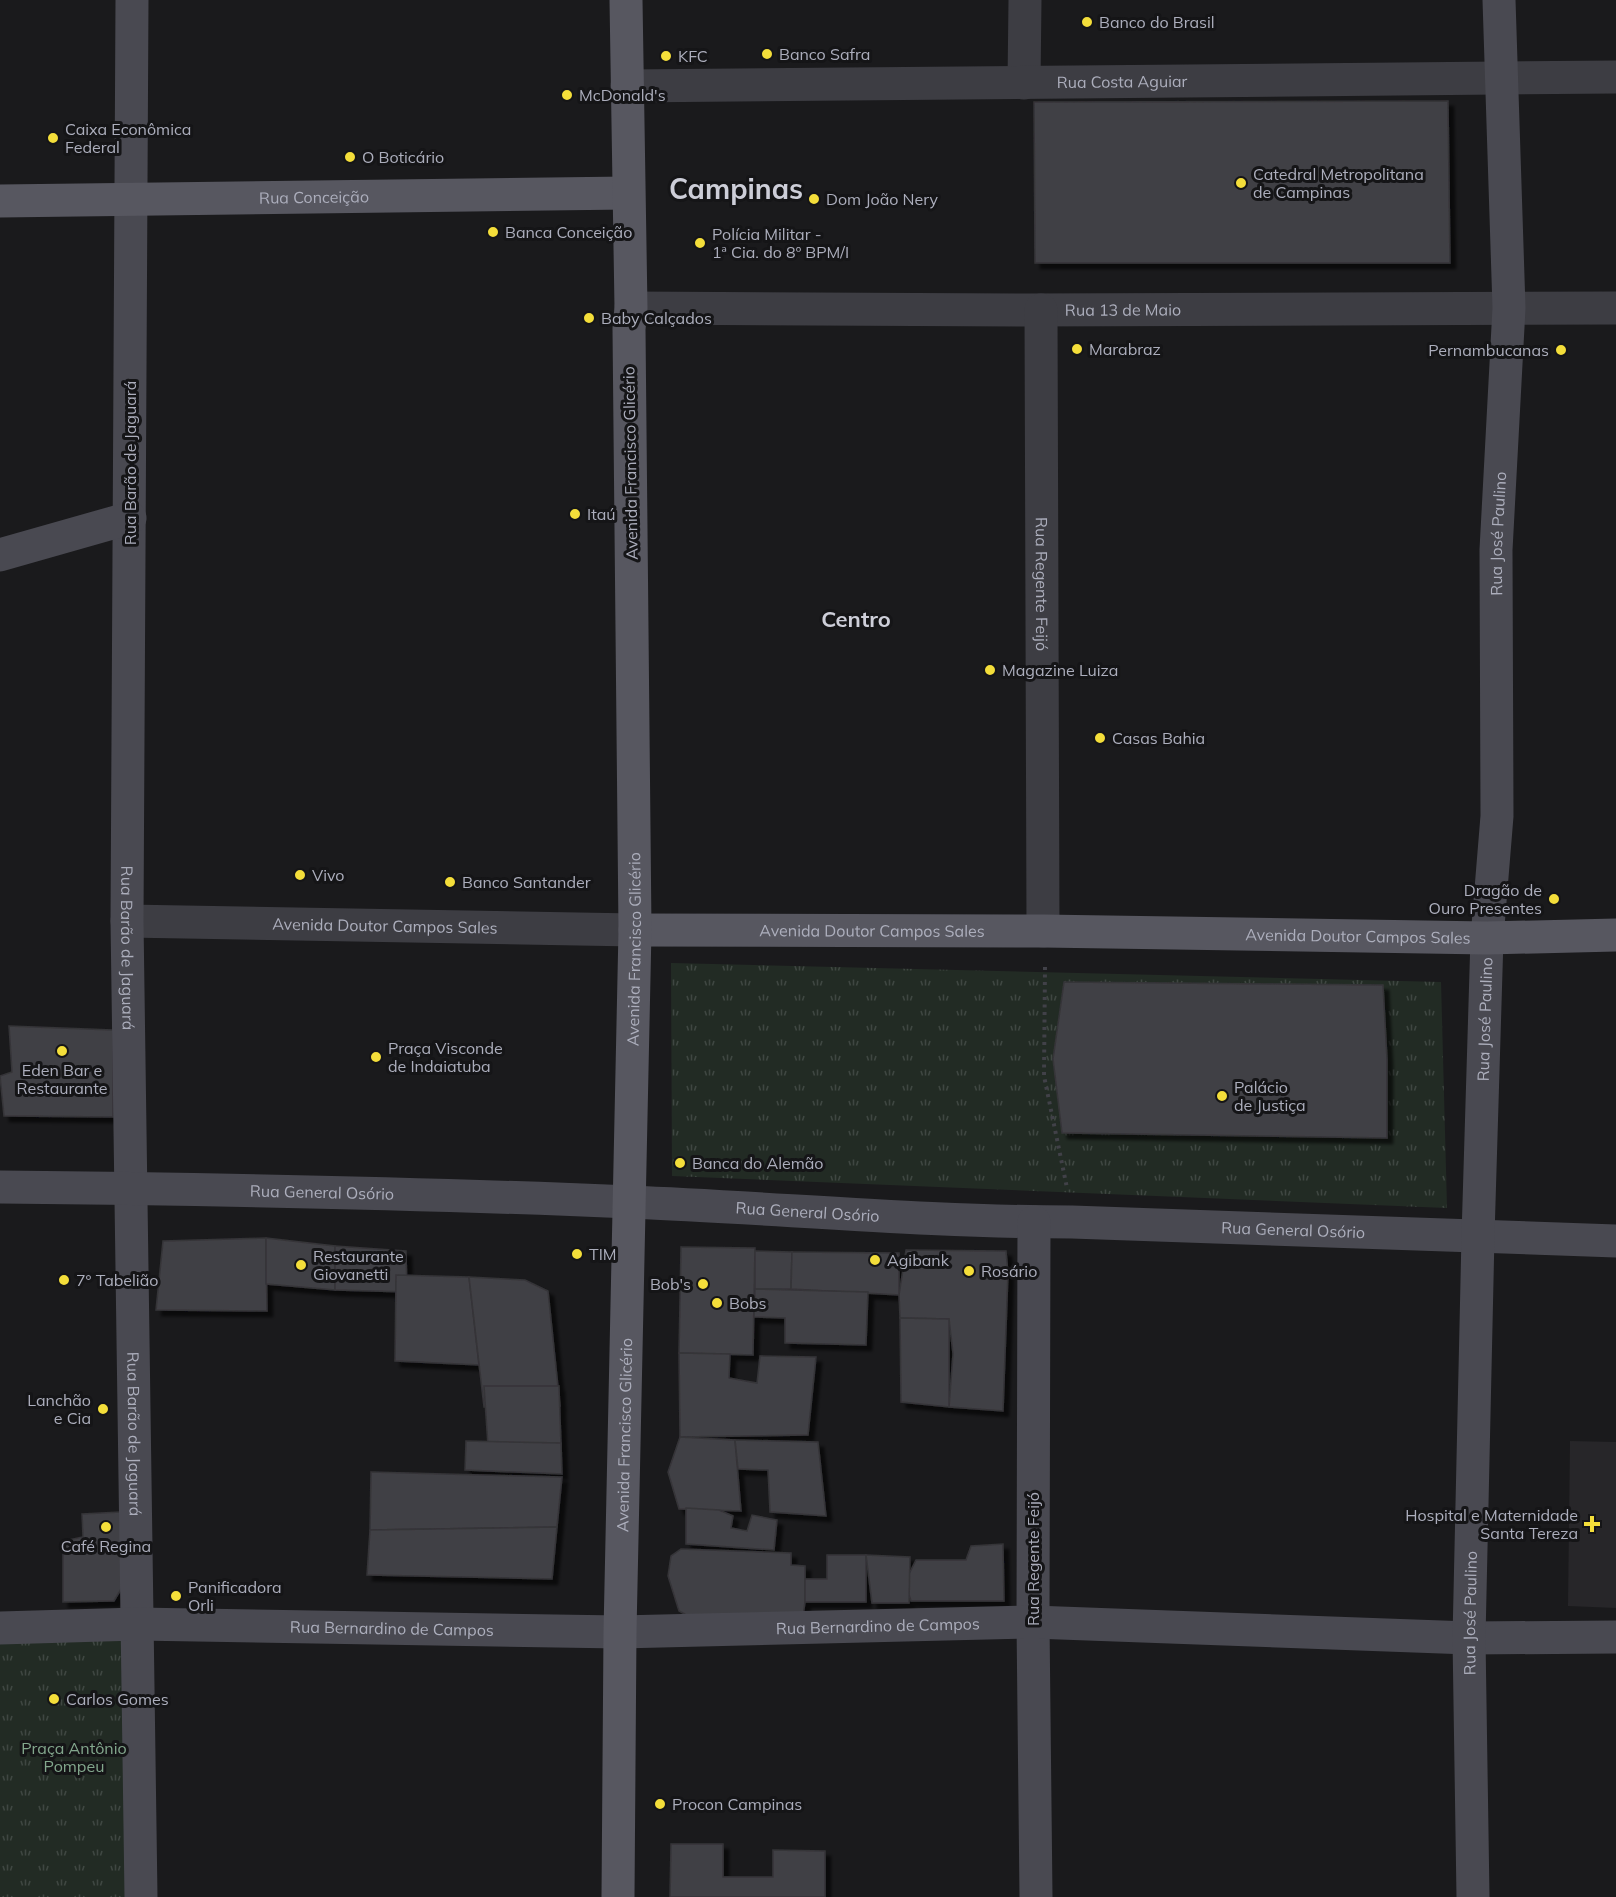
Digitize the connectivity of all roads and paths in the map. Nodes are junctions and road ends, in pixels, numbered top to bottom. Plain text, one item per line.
1 (132, 0) edge
2 (626, 0) edge
3 (1025, 0) edge
4 (1499, 0) edge
5 (1502, 77) junction
6 (1616, 77) edge
7 (1024, 83) junction
8 (627, 86) junction
9 (628, 193) junction
10 (131, 200) junction
11 (0, 201) edge
12 (631, 308) junction
13 (1509, 308) junction
14 (1616, 308) edge
15 (1041, 310) junction
16 (130, 518) junction
17 (0, 555) edge
18 (127, 921) junction
19 (635, 930) junction
20 (1043, 931) junction
21 (1616, 935) edge
22 (1487, 938) junction
23 (0, 1187) edge
24 (132, 1188) junction
25 (630, 1202) junction
26 (1034, 1222) junction
27 (1072, 1222) junction
28 (1478, 1236) junction
29 (1616, 1241) edge
30 (1033, 1622) junction
31 (137, 1624) junction
32 (0, 1628) edge
33 (620, 1632) junction
34 (1616, 1637) edge
35 (1469, 1638) junction
36 (141, 1897) edge
37 (618, 1897) edge
38 (1036, 1897) edge
39 (1473, 1897) edge

1 - 10 main road, Rua Barão de Jaguará
2 - 8 main road, Avenida Francisco Glicério
3 - 7 street
4 - 5 main road, Rua José Paulino
5 - 6 street, Rua Costa Aguiar
5 - 7 street, Rua Costa Aguiar
5 - 13 main road, Rua José Paulino
7 - 8 street, Rua Costa Aguiar
8 - 9 main road, Avenida Francisco Glicério
9 - 10 main road, Rua Conceição
9 - 12 main road, Avenida Francisco Glicério
10 - 11 main road, Rua Conceição
10 - 16 main road, Rua Barão de Jaguará
12 - 15 street, Rua 13 de Maio
12 - 19 main road, Avenida Francisco Glicério
13 - 14 street, Rua 13 de Maio
13 - 15 street, Rua 13 de Maio
13 - 22 main road, Rua José Paulino
15 - 20 street, Rua Regente Feijó
16 - 17 main road
16 - 18 main road, Rua Barão de Jaguará
18 - 19 street, Avenida Doutor Campos Sales
18 - 24 main road, Rua Barão de Jaguará
19 - 20 main road, Avenida Doutor Campos Sales
19 - 25 main road, Avenida Francisco Glicério
20 - 22 main road, Avenida Doutor Campos Sales
20 - 27 path
21 - 22 main road, Avenida Doutor Campos Sales
22 - 28 main road, Rua José Paulino
23 - 24 main road, Rua General Osório
24 - 25 main road, Rua General Osório
24 - 31 main road, Rua Barão de Jaguará
25 - 26 main road, Rua General Osório
25 - 33 main road, Avenida Francisco Glicério
26 - 27 main road, Rua General Osório
26 - 30 main road, Rua Regente Feijó
27 - 28 main road, Rua General Osório
28 - 29 main road, Rua General Osório
28 - 35 main road, Rua José Paulino
30 - 33 main road, Rua Bernardino de Campos
30 - 35 main road, Rua Bernardino de Campos
30 - 38 main road, Rua Regente Feijó
31 - 32 main road, Rua Bernardino de Campos
31 - 33 main road, Rua Bernardino de Campos
31 - 36 main road, Rua Barão de Jaguará
33 - 37 main road, Avenida Francisco Glicério
34 - 35 main road, Rua Bernardino de Campos
35 - 39 main road, Rua José Paulino

